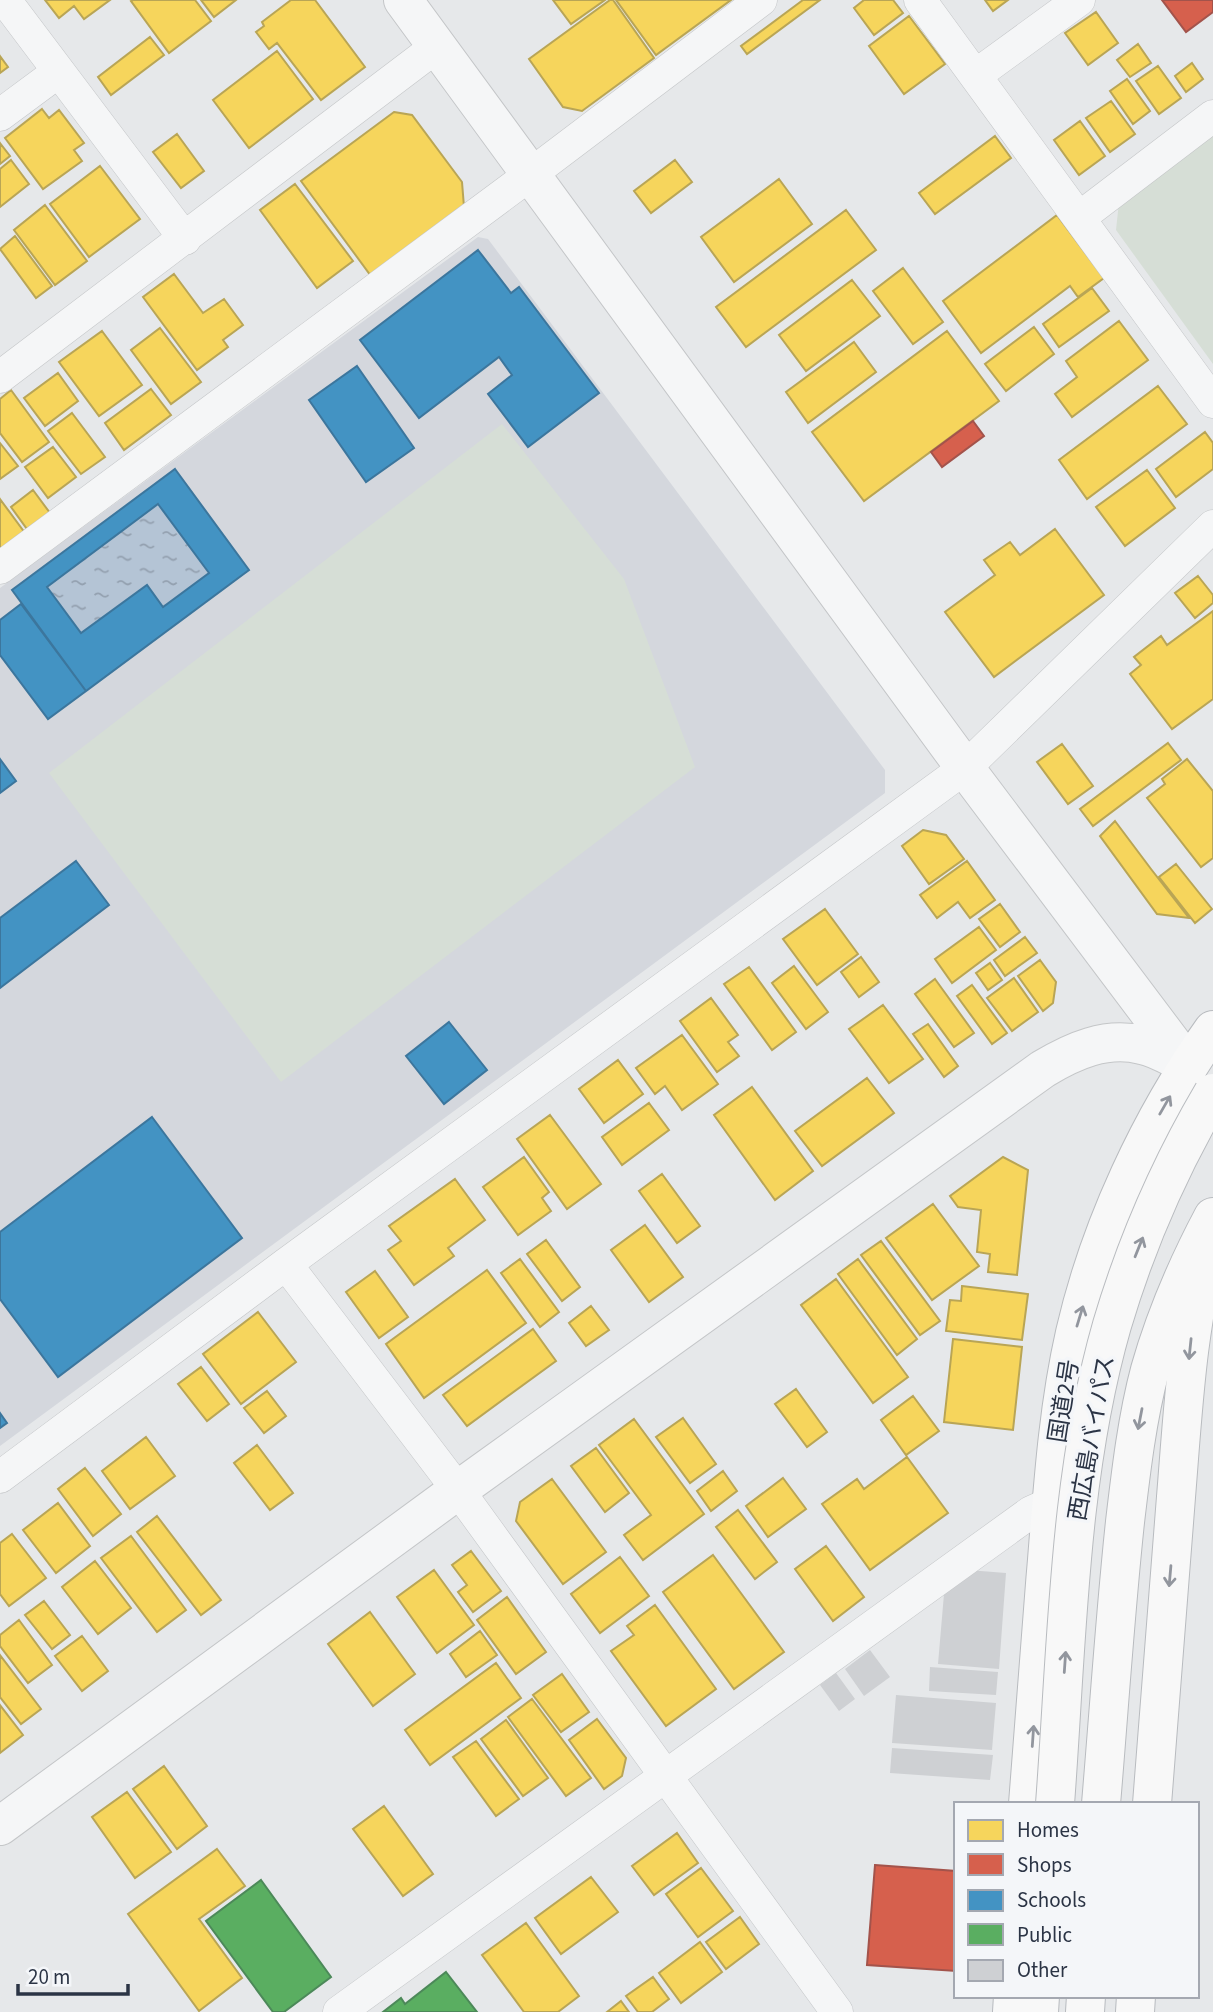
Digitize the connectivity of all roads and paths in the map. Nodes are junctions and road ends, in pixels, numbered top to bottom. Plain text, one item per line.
1 (5, 0) edge
2 (761, 0) edge
3 (920, 0) edge
4 (1079, 0) edge
5 (407, 1) edge
6 (436, 47) junction
7 (58, 72) junction
8 (975, 75) junction
9 (0, 115) edge
10 (1213, 116) edge
11 (531, 174) junction
12 (1080, 218) junction
13 (185, 239) junction
14 (0, 377) edge
15 (1213, 402) edge
16 (1213, 526) edge
17 (0, 568) edge
18 (965, 768) junction
19 (1213, 1030) edge
20 (1200, 1079) edge
21 (1213, 1128) edge
22 (1213, 1217) edge
23 (1213, 1234) edge
24 (286, 1264) junction
25 (0, 1477) edge
26 (458, 1490) junction
27 (1051, 1503) junction
28 (665, 1775) junction
29 (1028, 1802) edge
30 (1055, 1802) edge
31 (1101, 1802) edge
32 (1152, 1802) edge
33 (0, 1826) edge
34 (339, 2012) edge
35 (837, 2012) edge

1 - 7 street
2 - 11 street
3 - 8 street
4 - 8 street
5 - 6 street
6 - 11 street
6 - 13 street
7 - 9 street
7 - 13 street
8 - 12 street
10 - 12 street
11 - 17 street
11 - 18 street
12 - 15 street
13 - 14 street
16 - 18 street
18 - 20 street
18 - 24 street
19 - 20 highway, 国道2号
20 - 21 street
20 - 26 street
27 -> 20 highway, 国道2号
30 -> 20 highway, 西広島バイパス, bridge
22 -> 31 highway
23 -> 32 highway
24 - 25 street
24 - 26 street
26 - 28 street
26 - 33 street
27 - 28 street
29 -> 27 highway, 国道2号
28 - 34 street
28 - 35 street

